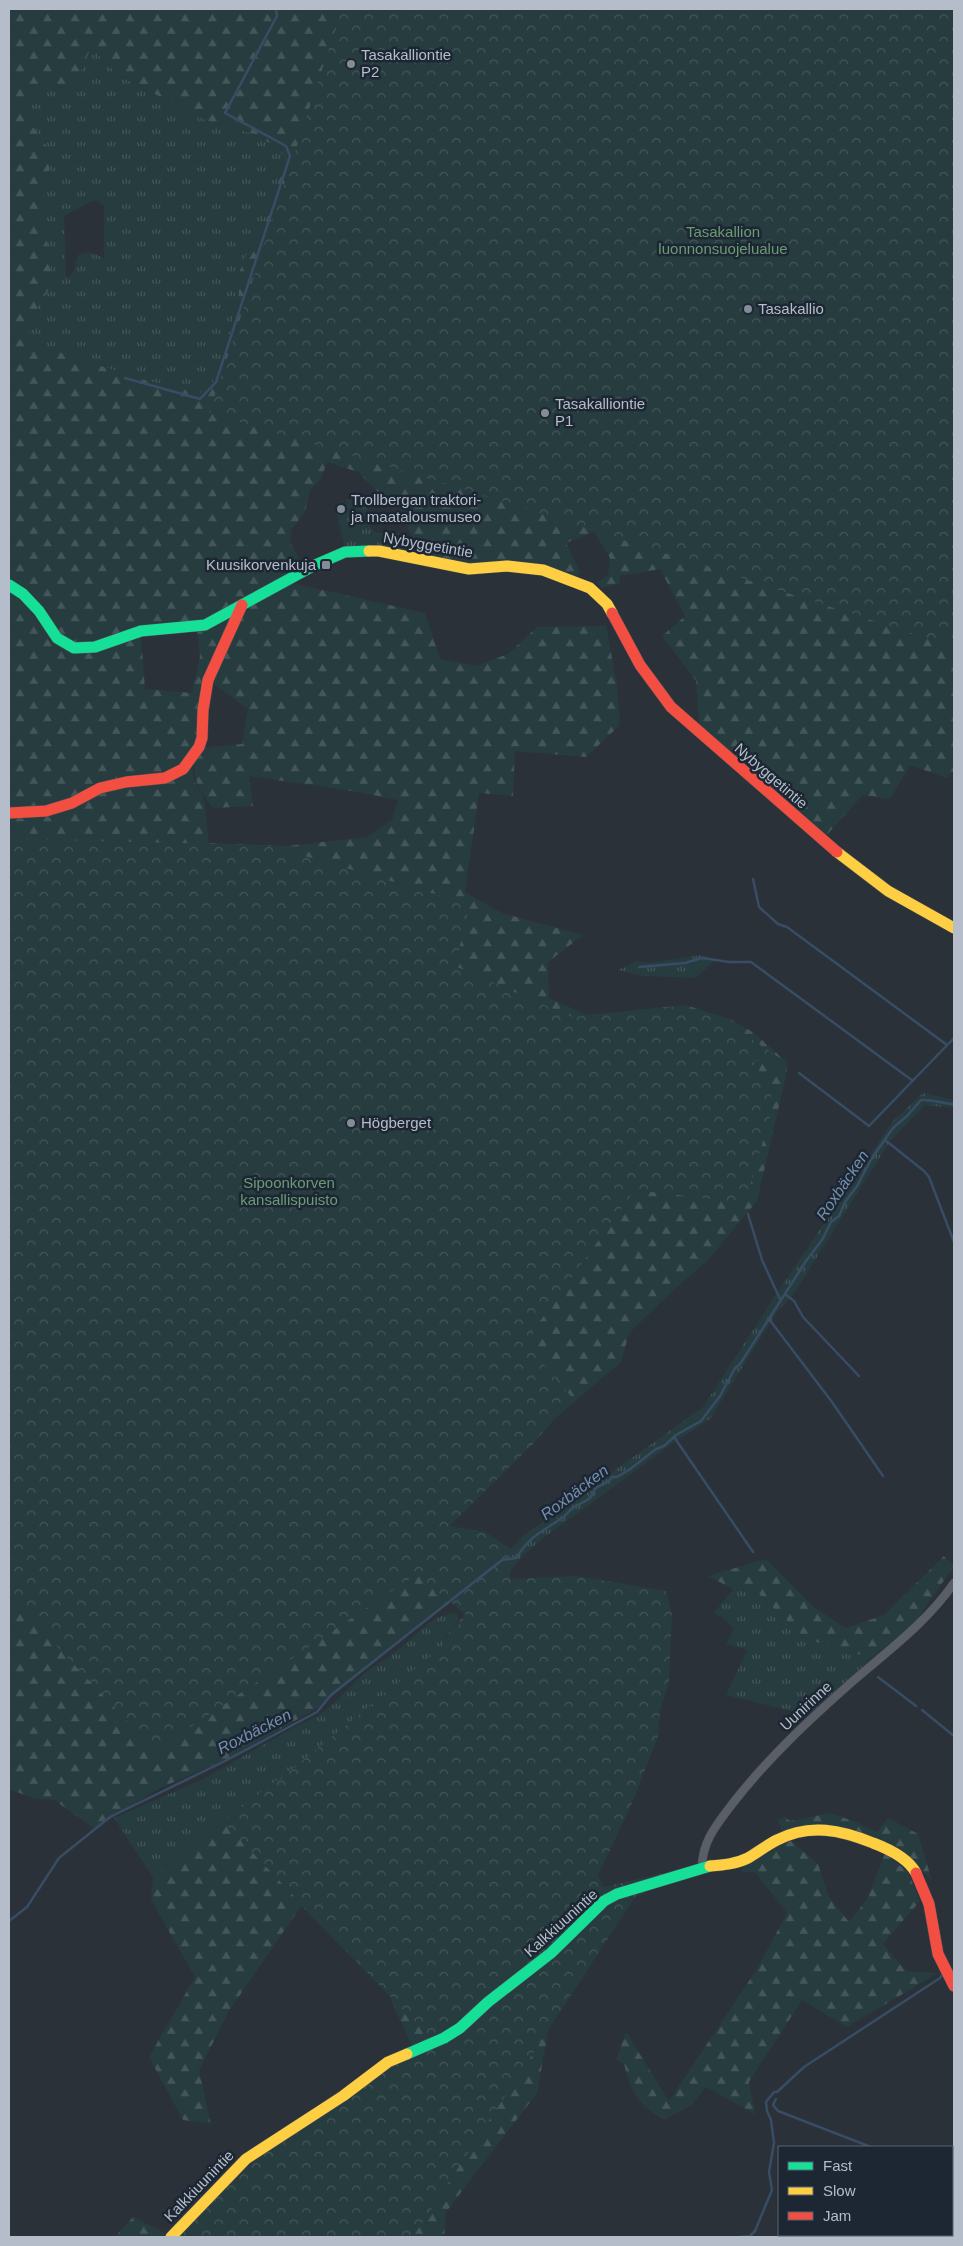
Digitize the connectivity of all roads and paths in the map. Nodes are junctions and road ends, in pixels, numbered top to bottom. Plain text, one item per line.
1 (9, 585) edge
2 (242, 605) junction
3 (9, 813) edge
4 (954, 928) edge
5 (954, 1583) edge
6 (702, 1867) junction
7 (954, 1986) edge
8 (171, 2237) edge
9 (845, 2237) edge
10 (864, 2237) edge

1 - 2 street, Nybyggetintie
2 - 3 street
2 - 4 street, Nybyggetintie
5 - 6 street, Uunirinne
6 - 7 street, Kalkkiuunintie
6 - 8 street, Kalkkiuunintie
9 - 10 street

